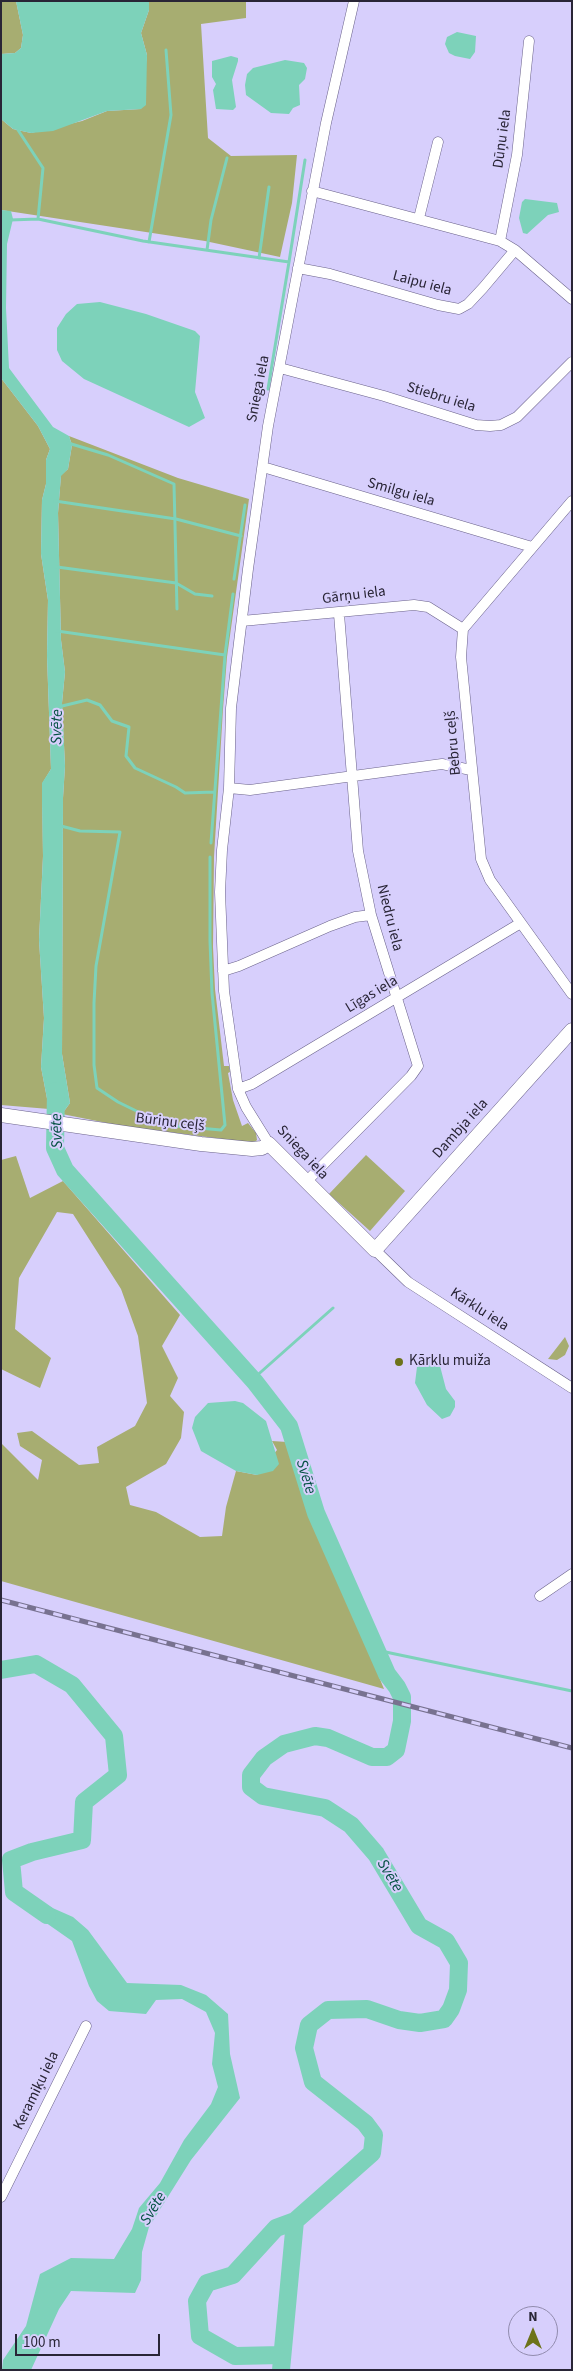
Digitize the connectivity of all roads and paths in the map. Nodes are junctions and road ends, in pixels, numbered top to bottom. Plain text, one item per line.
1 (354, 1) edge
2 (530, 41) dead end
3 (438, 142) dead end
4 (312, 191) junction
5 (419, 218) junction
6 (500, 241) junction
7 (515, 250) junction
8 (298, 268) junction
9 (572, 299) edge
10 (572, 362) edge
11 (280, 368) junction
12 (263, 467) junction
13 (572, 502) edge
14 (532, 547) junction
15 (339, 614) junction
16 (242, 621) junction
17 (464, 629) junction
18 (471, 770) junction
19 (351, 777) junction
20 (229, 788) junction
21 (371, 915) junction
22 (519, 924) junction
23 (223, 971) junction
24 (572, 994) edge
25 (396, 999) junction
26 (572, 1030) edge
27 (238, 1089) junction
28 (1, 1115) edge
29 (269, 1144) junction
30 (306, 1182) junction
31 (375, 1250) junction
32 (572, 1388) edge
33 (572, 1574) edge
34 (540, 1596) dead end
35 (86, 2026) dead end
36 (1, 2197) edge

1 - 4 street, Sniega iela
2 - 6 street, Dūņu iela
3 - 5 street
4 - 5 street
4 - 8 street, Sniega iela
5 - 6 street
6 - 7 street
7 - 8 street, Laipu iela
7 - 9 street
8 - 11 street, Sniega iela
10 - 11 street, Stiebru iela
11 - 12 street, Sniega iela
12 - 14 street, Smilgu iela
12 - 16 street, Sniega iela
13 - 14 street
14 - 17 street
15 - 16 street, Gārņu iela
15 - 17 street, Gārņu iela
15 - 19 street, Niedru iela
16 - 20 street, Sniega iela
17 - 18 street, Bebru ceļš
18 - 19 street
18 - 22 street, Bebru ceļš
19 - 20 street
19 - 21 street, Niedru iela
20 - 23 street, Sniega iela
21 - 23 street
21 - 25 street, Niedru iela
22 - 24 street, Bebru ceļš
22 - 25 street, Līgas iela
23 - 27 street, Sniega iela
25 - 27 street, Līgas iela
25 - 30 street, Niedru iela
26 - 31 street, Dambja iela
27 - 29 street, Sniega iela
28 - 29 street, Būriņu ceļš
29 - 30 street, Sniega iela
30 - 31 street, Sniega iela
31 - 32 street, Kārklu iela
33 - 34 street
35 - 36 street, Keramiķu iela

